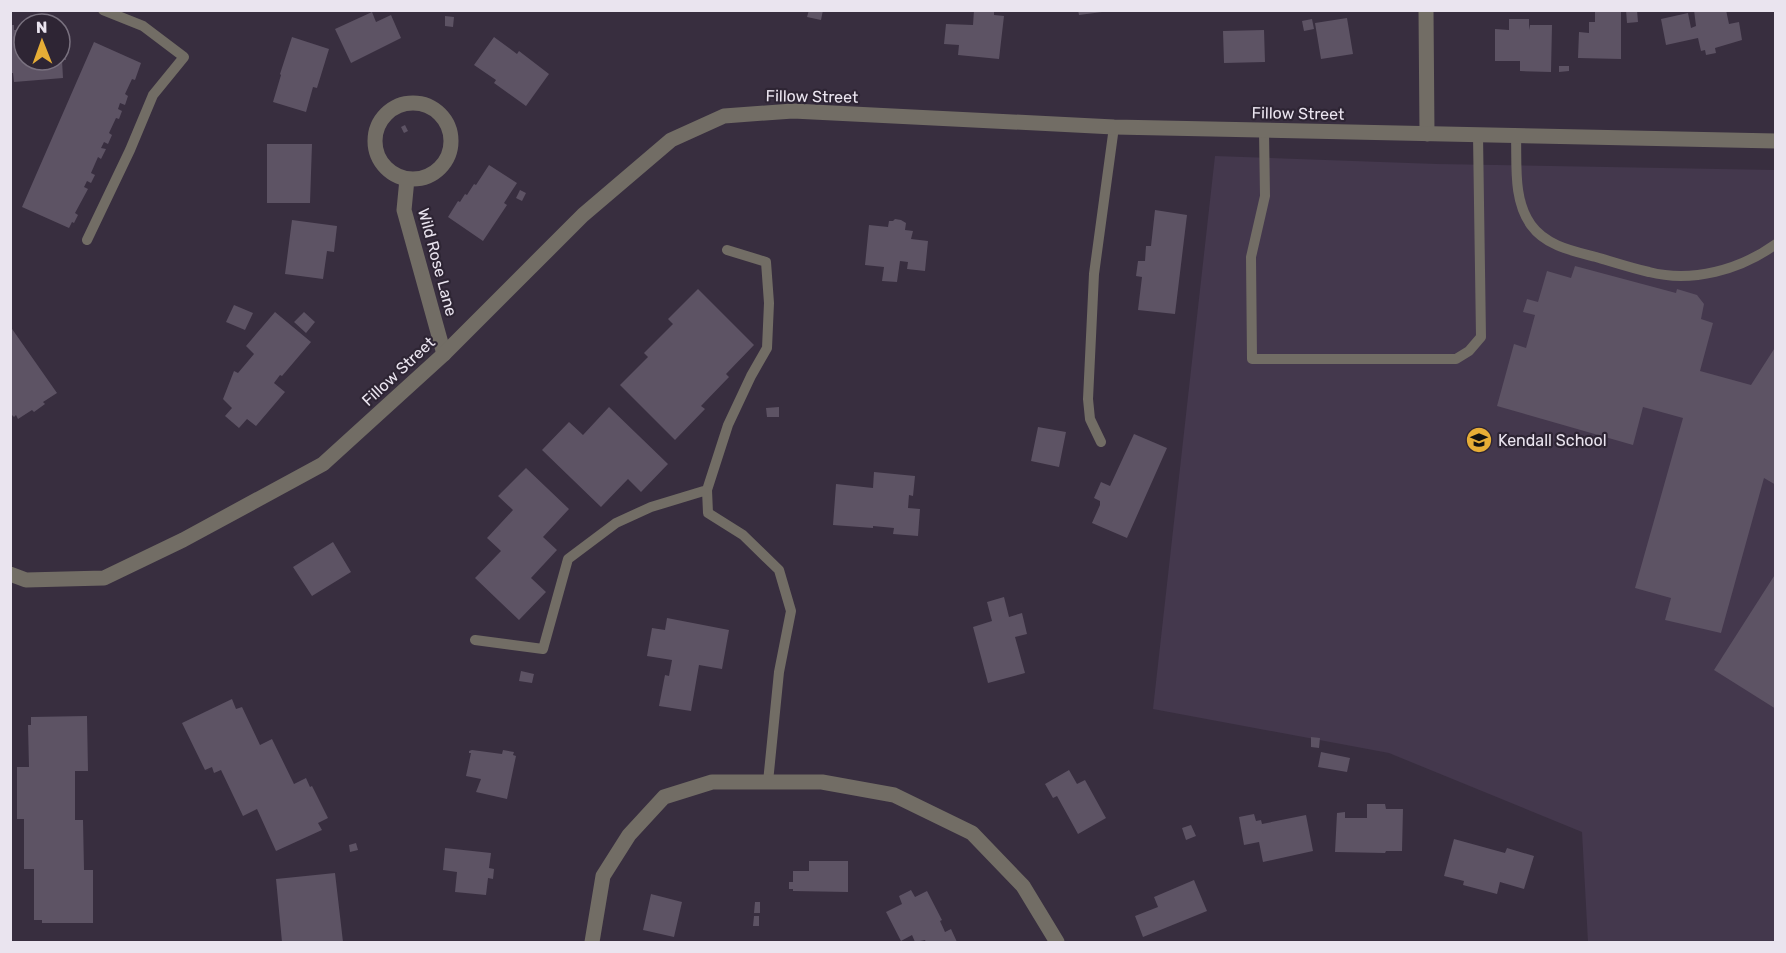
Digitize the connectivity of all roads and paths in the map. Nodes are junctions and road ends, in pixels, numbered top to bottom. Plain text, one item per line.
1 (104, 10) edge
2 (1426, 10) edge
3 (1114, 127) junction
4 (1264, 130) junction
5 (1427, 134) junction
6 (1478, 135) junction
7 (1516, 136) junction
8 (1776, 141) edge
9 (407, 178) junction
10 (87, 240) dead end
11 (1776, 244) edge
12 (726, 250) dead end
13 (444, 354) junction
14 (1101, 442) dead end
15 (707, 490) junction
16 (10, 574) edge
17 (475, 640) dead end
18 (768, 782) junction
19 (592, 942) edge
20 (1057, 942) edge

1 - 10 lane
2 - 5 street
3 - 4 street, Fillow Street
3 - 13 street, Fillow Street
3 - 14 lane
4 - 5 street, Fillow Street
4 - 6 lane
5 - 6 street, Fillow Street
6 - 7 street, Fillow Street
7 - 8 street, Fillow Street
7 - 11 lane
9 - 9 street
9 - 13 street, Wild Rose Lane
12 - 15 lane
13 - 16 street, Fillow Street
15 - 17 lane
15 - 18 lane
18 - 19 street
18 - 20 street

